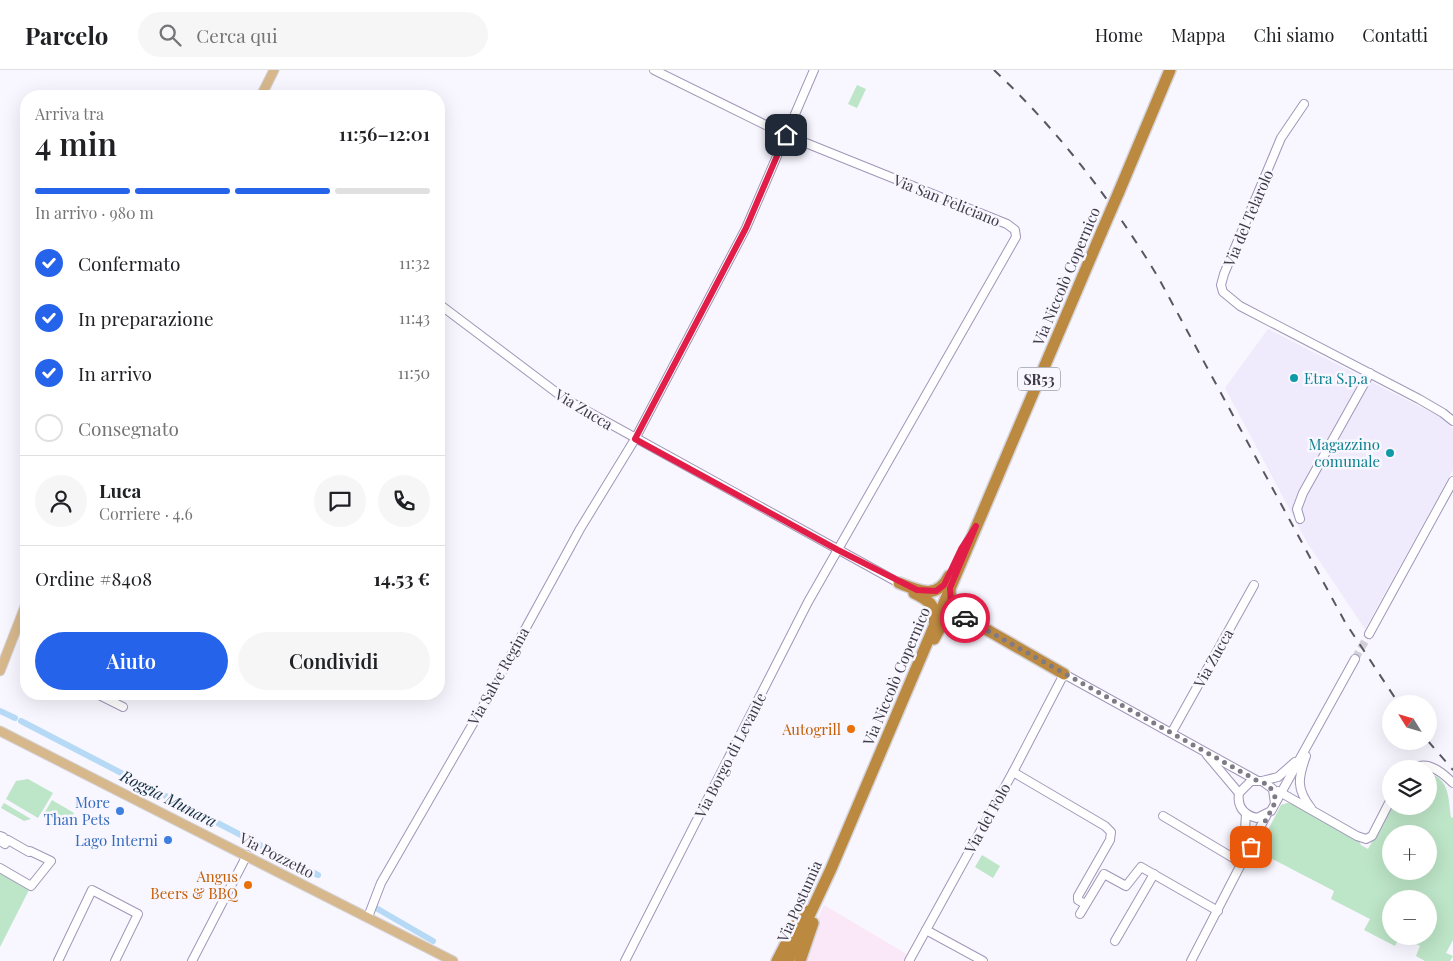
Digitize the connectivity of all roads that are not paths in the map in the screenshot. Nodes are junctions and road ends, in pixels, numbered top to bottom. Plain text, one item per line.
1 (274, 70) edge
2 (654, 70) edge
3 (814, 70) edge
4 (1170, 70) edge
5 (265, 90) edge
6 (1304, 104) dead end
7 (786, 135) junction
8 (445, 309) edge
9 (1370, 374) junction
10 (1443, 412) junction
11 (1453, 413) edge
12 (1453, 421) edge
13 (635, 439) junction
14 (1453, 481) edge
15 (1300, 519) dead end
16 (976, 526) junction
17 (838, 550) junction
18 (899, 583) junction
19 (1254, 585) dead end
20 (950, 588) junction
21 (20, 619) edge
22 (976, 626) junction
23 (933, 628) junction
24 (1369, 634) tunnel mouth
25 (1355, 659) tunnel mouth
26 (1, 666) edge
27 (1064, 674) junction
28 (909, 685) junction
29 (109, 700) edge
30 (123, 707) dead end
31 (3, 730) edge
32 (1172, 732) junction
33 (1311, 740) junction
34 (1200, 748) junction
35 (1437, 769) edge
36 (1013, 772) junction
37 (1262, 782) junction
38 (1453, 783) edge
39 (1282, 792) junction
40 (1239, 793) junction
41 (1274, 806) junction
42 (1314, 811) junction
43 (1246, 814) junction
44 (1268, 814) junction
45 (1383, 815) edge
46 (1163, 816) dead end
47 (0, 836) edge
48 (837, 853) joint
49 (247, 856) junction
50 (1240, 862) junction
51 (0, 868) edge
52 (830, 869) junction
53 (1154, 874) junction
54 (1235, 880) junction
55 (1085, 904) junction
56 (1218, 911) junction
57 (1080, 914) dead end
58 (368, 917) junction
59 (926, 930) junction
60 (1114, 941) dead end
61 (58, 961) edge
62 (115, 961) edge
63 (192, 961) edge
64 (453, 961) edge
65 (625, 961) edge
66 (778, 961) edge
67 (788, 961) edge
68 (800, 961) edge
69 (909, 961) edge
70 (983, 961) edge
71 (1191, 961) edge

1 - 5 main road
2 - 7 street, Via San Feliciano
3 - 7 street, Via Salve Regina
4 - 16 highway, Via Niccolò Copernico / SR53, bridge
6 - 9 street, Via del Telarolo
7 - 13 street, Via Salve Regina
7 - 17 street, Via San Feliciano
8 - 13 street, Via Zucca
9 - 10 street, Via del Telarolo
9 - 15 street
10 - 11 street
10 - 12 street
13 - 17 street, Via Zucca
13 - 58 street, Via Salve Regina
14 - 24 street
16 - 18 highway
16 - 20 highway, Via Niccolò Copernico / SR53
17 - 18 street, Via Zucca
17 - 65 street, Via Borgo di Levante
18 - 23 highway
19 - 32 street, Via Zucca
20 - 22 highway
20 - 23 highway, Via Niccolò Copernico / SR53
21 - 26 main road
22 - 27 highway
22 - 28 highway
23 - 28 highway, Via Niccolò Copernico / SR53
25 - 33 street
27 - 32 street
27 - 36 street, Via del Folo
28 - 48 highway, Via Niccolò Copernico / SR53
29 - 30 street
31 - 49 main road, Via Pozzetto
32 - 34 street
33 - 37 street
33 - 39 street
33 - 42 street
34 - 37 street
34 - 40 street
35 - 38 street
36 - 55 street
36 - 59 street, Via del Folo
37 - 39 street
37 - 40 street
37 - 41 street
39 - 41 street
39 - 42 street
40 - 43 street
41 - 42 street
41 - 44 street
42 - 45 street
43 - 44 street
43 - 50 street
44 - 54 street
46 - 50 street
47 - 51 street
48 - 52 highway, Via Postumia / SR53
49 - 58 main road, Via Pozzetto
49 - 63 street
50 - 54 street
52 - 66 highway
52 - 67 highway, Via Postumia / SR53
52 - 68 highway
53 - 55 street
53 - 56 street
53 - 60 street
54 - 56 street
55 - 57 street
56 - 71 street
58 - 64 main road, Via Pozzetto
59 - 69 street, Via del Folo
59 - 70 street
61 - 62 street

